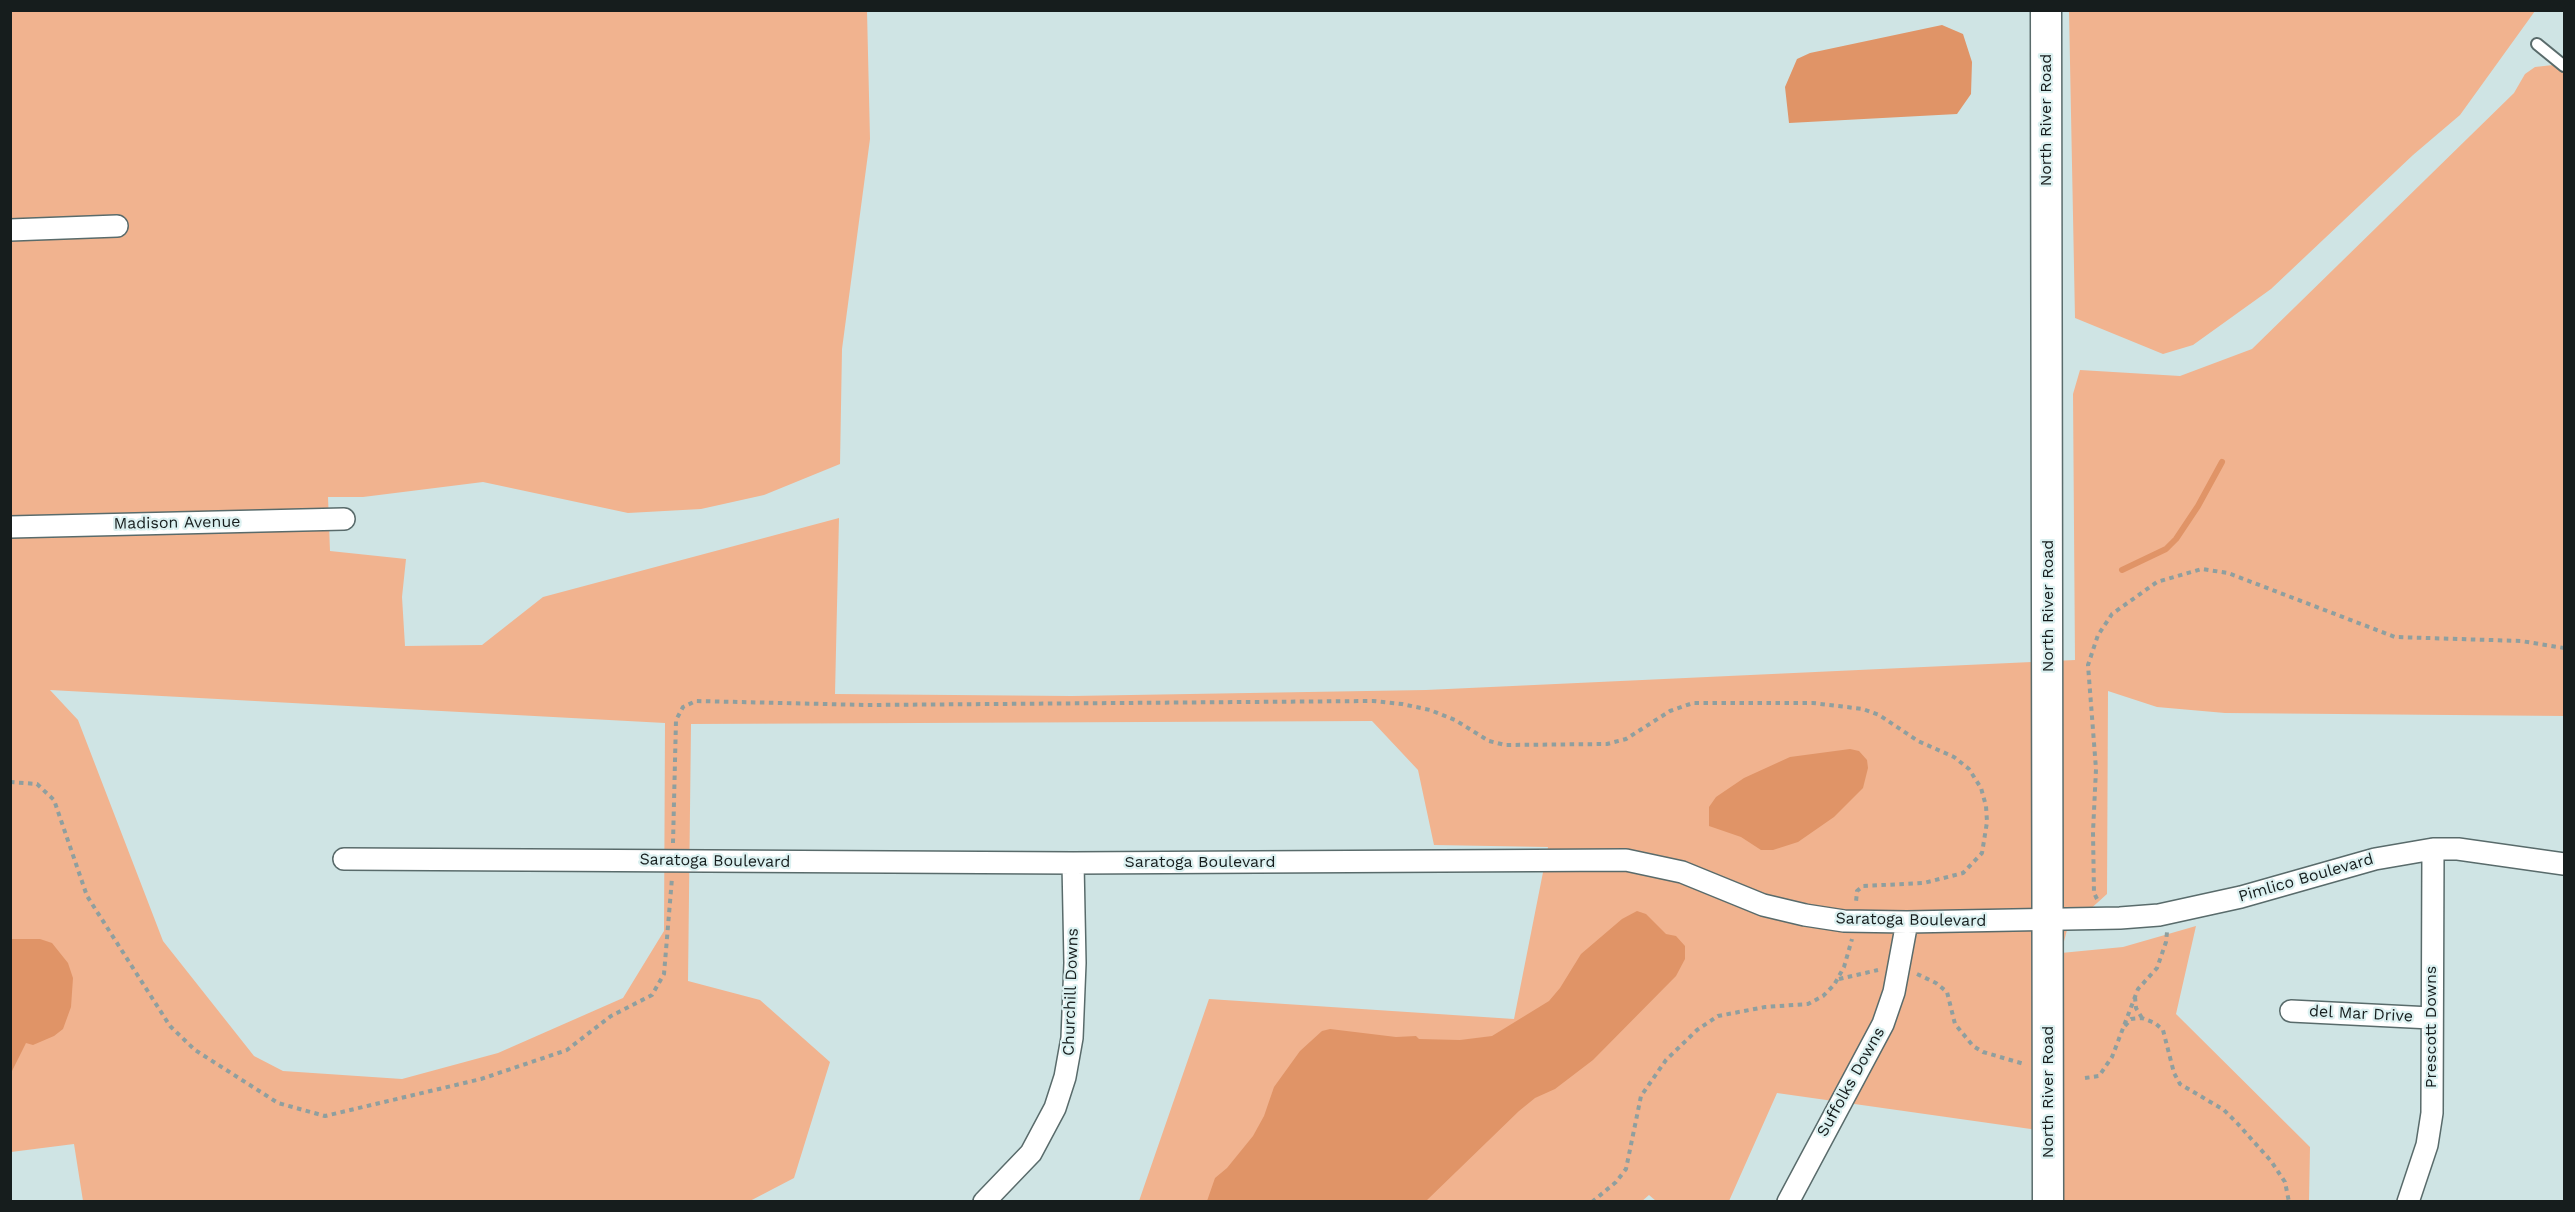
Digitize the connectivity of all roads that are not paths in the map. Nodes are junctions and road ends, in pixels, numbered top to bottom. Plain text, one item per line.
1 (2046, 10) edge
2 (2537, 44) dead end
3 (2565, 66) edge
4 (117, 226) dead end
5 (10, 230) edge
6 (344, 519) dead end
7 (10, 527) edge
8 (2433, 849) junction
9 (344, 859) dead end
10 (1072, 863) junction
11 (2565, 864) edge
12 (2048, 920) junction
13 (1906, 922) junction
14 (2291, 1011) dead end
15 (2431, 1018) junction
16 (984, 1202) edge
17 (1788, 1202) edge
18 (2048, 1202) edge
19 (2408, 1202) edge

1 - 12 street, North River Road
2 - 3 lane
4 - 5 street
6 - 7 street, Madison Avenue
8 - 11 street, Pimlico Boulevard
8 - 12 street, Pimlico Boulevard
8 - 15 street, Prescott Downs
9 - 10 street, Saratoga Boulevard
10 - 13 street, Saratoga Boulevard
10 - 16 street, Churchill Downs
12 - 13 street, Saratoga Boulevard
12 - 18 street, North River Road
13 - 17 street, Suffolks Downs
14 - 15 street, del Mar Drive
15 - 19 street, Prescott Downs

